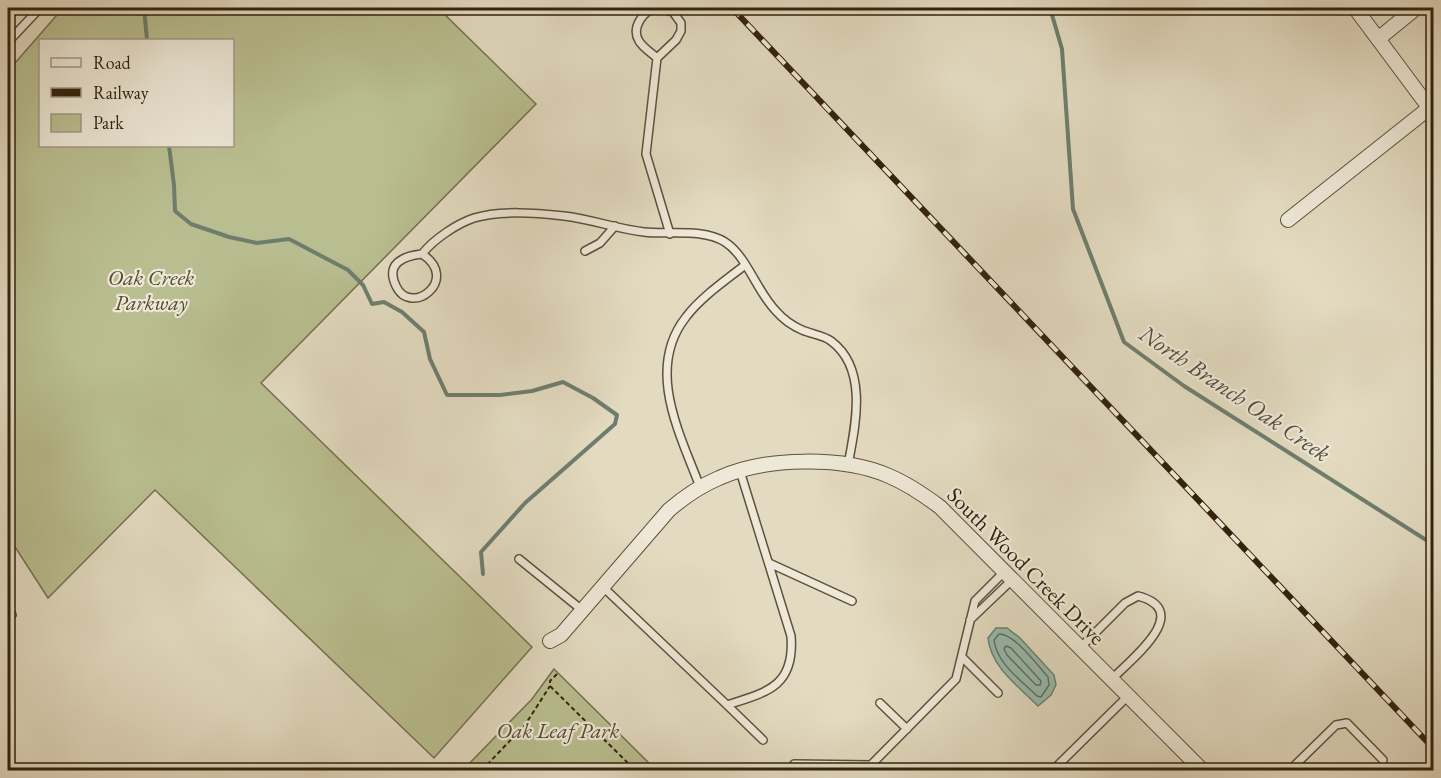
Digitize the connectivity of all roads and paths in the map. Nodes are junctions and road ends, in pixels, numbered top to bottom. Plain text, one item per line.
1 (40, 8) edge
2 (658, 8) edge
3 (1355, 8) edge
4 (1416, 8) edge
5 (1378, 39) junction
6 (8, 42) edge
7 (657, 58) junction
8 (1431, 112) edge
9 (1288, 220) dead end
10 (615, 226) junction
11 (669, 234) junction
12 (585, 251) dead end
13 (422, 254) junction
14 (744, 265) junction
15 (848, 465) junction
16 (740, 471) junction
17 (700, 488) junction
18 (519, 559) dead end
19 (769, 563) junction
20 (1009, 575) junction
21 (603, 587) junction
22 (852, 601) dead end
23 (582, 610) junction
24 (550, 641) dead end
25 (1080, 648) junction
26 (963, 658) junction
27 (557, 674) dead end
28 (1111, 680) junction
29 (550, 686) junction
30 (998, 693) dead end
31 (1127, 697) junction
32 (880, 703) dead end
33 (727, 705) junction
34 (907, 729) junction
35 (763, 740) dead end
36 (1383, 760) dead end
37 (868, 768) edge
38 (482, 771) edge
39 (635, 771) edge
40 (801, 771) edge
41 (1053, 771) edge
42 (1202, 771) edge
43 (1290, 771) edge

1 - 6 lane
2 - 7 lane
2 - 7 lane
3 - 5 street
4 - 5 street
5 - 8 street
7 - 11 lane
8 - 9 street
10 - 11 lane
10 - 12 lane
10 - 13 lane
11 - 14 lane
13 - 13 lane
14 - 15 lane
14 - 17 lane
15 - 16 street, South Wood Creek Drive
15 - 20 street, South Wood Creek Drive
16 - 17 street, South Wood Creek Drive
16 - 19 lane
17 - 21 street, South Wood Creek Drive
18 - 23 lane
19 - 22 lane
19 - 33 lane
20 - 25 street, South Wood Creek Drive
20 - 26 lane
21 - 23 street, South Wood Creek Drive
21 - 33 lane
23 - 24 street, South Wood Creek Drive
25 - 28 street, South Wood Creek Drive
25 - 28 lane
26 - 30 lane
26 - 34 lane
27 - 29 path
28 - 31 street, South Wood Creek Drive
29 - 38 path
29 - 39 path
31 - 41 lane
31 - 42 street, South Wood Creek Drive
32 - 34 lane
33 - 35 lane
34 - 37 lane
36 - 43 lane
37 - 40 lane

